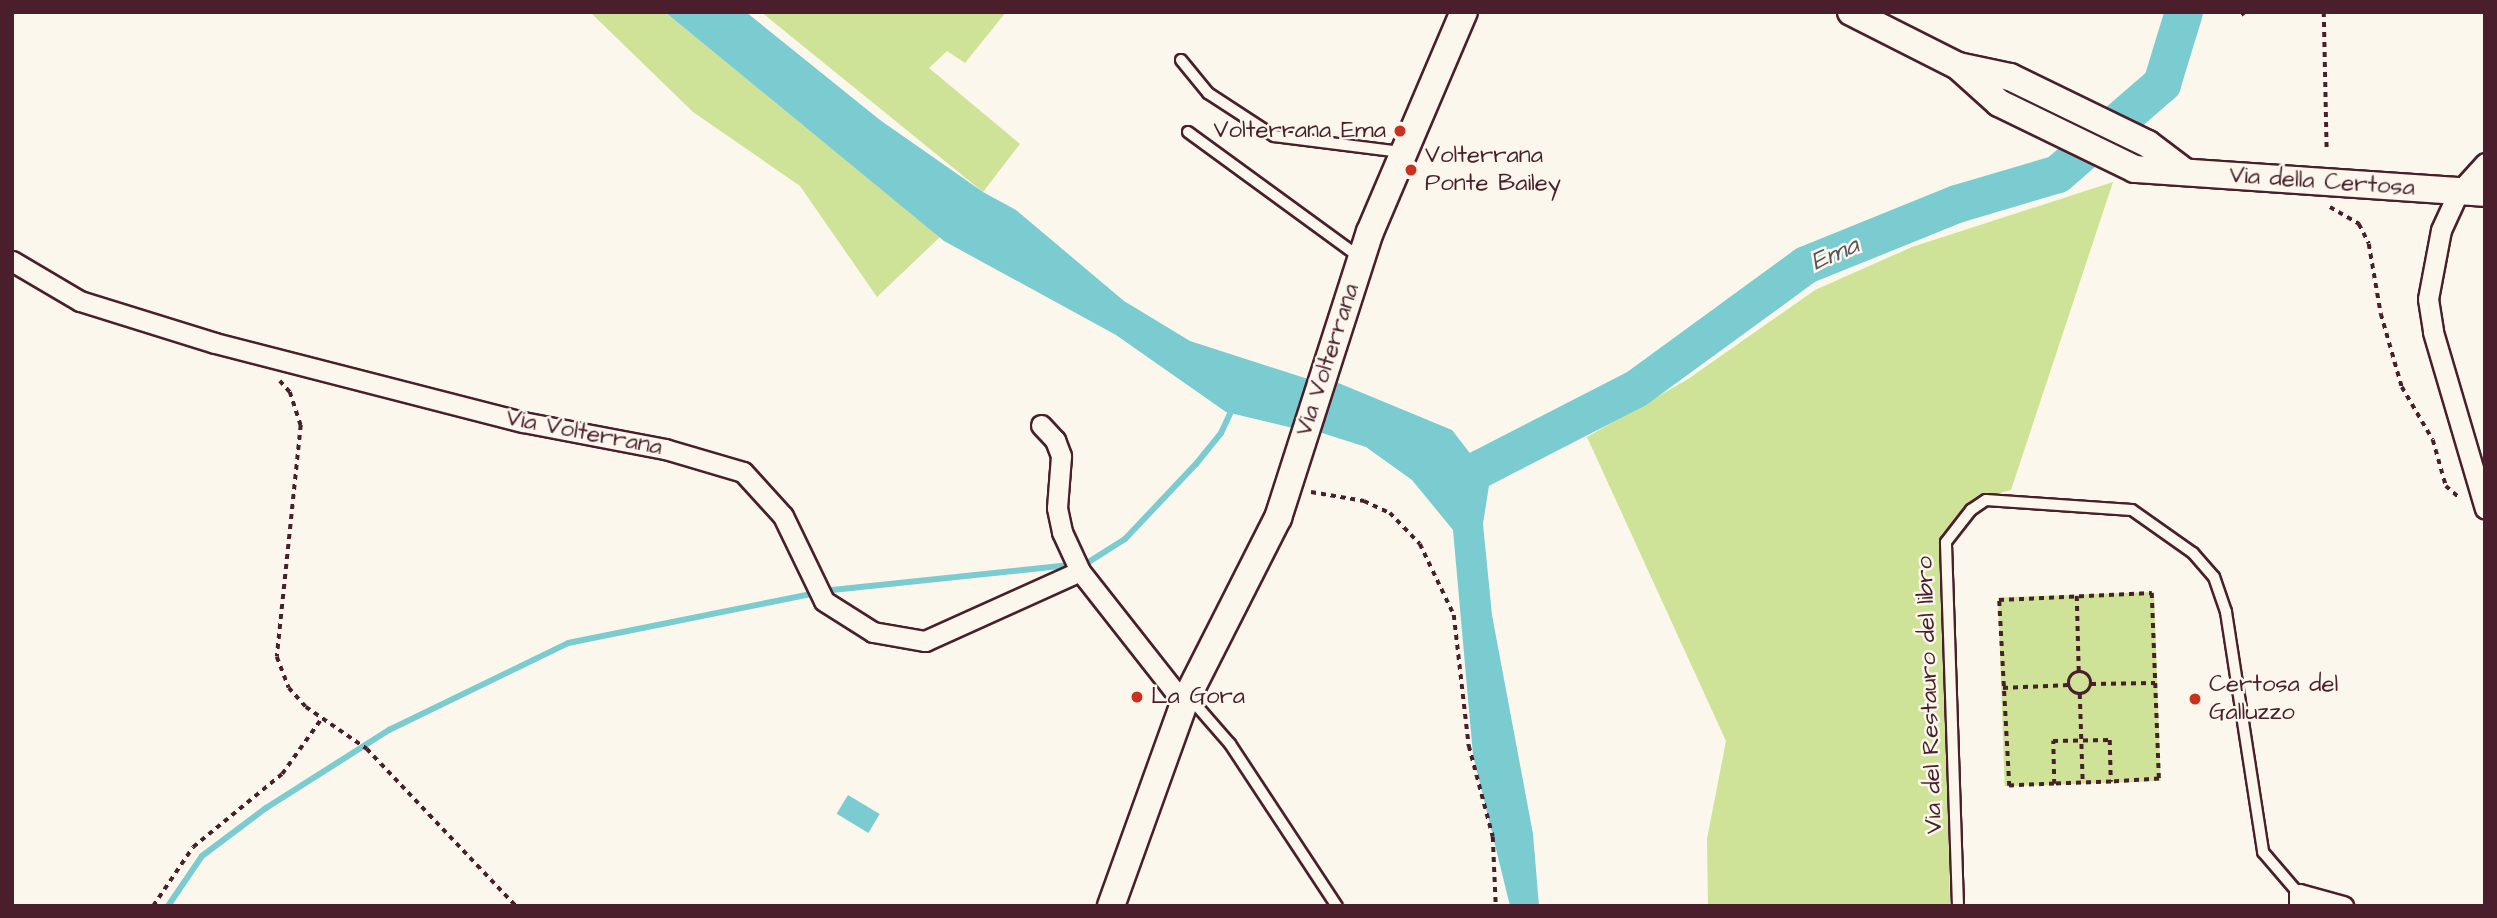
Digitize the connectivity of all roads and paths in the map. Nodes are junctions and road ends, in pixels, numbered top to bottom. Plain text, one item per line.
1 (1464, 12) edge
2 (1851, 12) edge
3 (2324, 12) edge
4 (1181, 60) dead end
5 (1958, 66) junction
6 (1188, 132) dead end
7 (2327, 151) dead end
8 (1402, 152) junction
9 (2485, 163) edge
10 (2186, 173) junction
11 (2458, 193) junction
12 (2485, 193) edge
13 (2322, 197) dead end
14 (1361, 258) junction
15 (12, 261) edge
16 (256, 354) junction
17 (1041, 425) dead end
18 (1298, 484) junction
19 (2482, 503) edge
20 (1080, 571) junction
21 (2077, 596) junction
22 (2080, 673) junction
23 (2155, 683) junction
24 (2091, 684) junction
25 (2069, 685) junction
26 (2003, 688) junction
27 (2080, 694) junction
28 (1185, 699) junction
29 (322, 718) junction
30 (2081, 740) junction
31 (2111, 782) junction
32 (2083, 783) junction
33 (2054, 784) junction
34 (2299, 900) edge
35 (153, 906) edge
36 (516, 906) edge
37 (1111, 906) edge
38 (1337, 906) edge
39 (1496, 906) edge
40 (1958, 906) edge
41 (2343, 906) edge

1 - 8 main road, Via Volterrana
2 - 5 main road, Via della Certosa
3 - 7 path
4 - 8 lane
5 - 10 main road, Via della Certosa
5 - 10 main road, Via della Certosa
6 - 14 lane
8 - 14 main road, Via Volterrana
9 - 11 street, Via della Certosa
10 - 11 main road, Via della Certosa
11 - 12 main road, Via della Certosa
11 - 19 street, Via della Certosa
13 - 19 path
14 - 18 main road, Via Volterrana
15 - 16 street, Via Volterrana
16 - 20 street, Via Volterrana
16 - 29 path
17 - 20 street
18 - 28 main road, Via Volterrana
18 - 39 path
20 - 28 street
21 - 22 path
21 - 23 path
21 - 26 path
22 - 24 path
22 - 25 path
23 - 24 path
23 - 31 path
24 - 27 path
25 - 26 path
25 - 27 path
26 - 33 path
27 - 30 path
28 - 37 main road, Via Volterrana
28 - 38 lane
29 - 35 path
29 - 36 path
30 - 31 path
30 - 32 path
30 - 33 path
31 - 32 path
32 - 33 path
34 - 40 lane, Via del Restauro del libro
34 - 41 street

